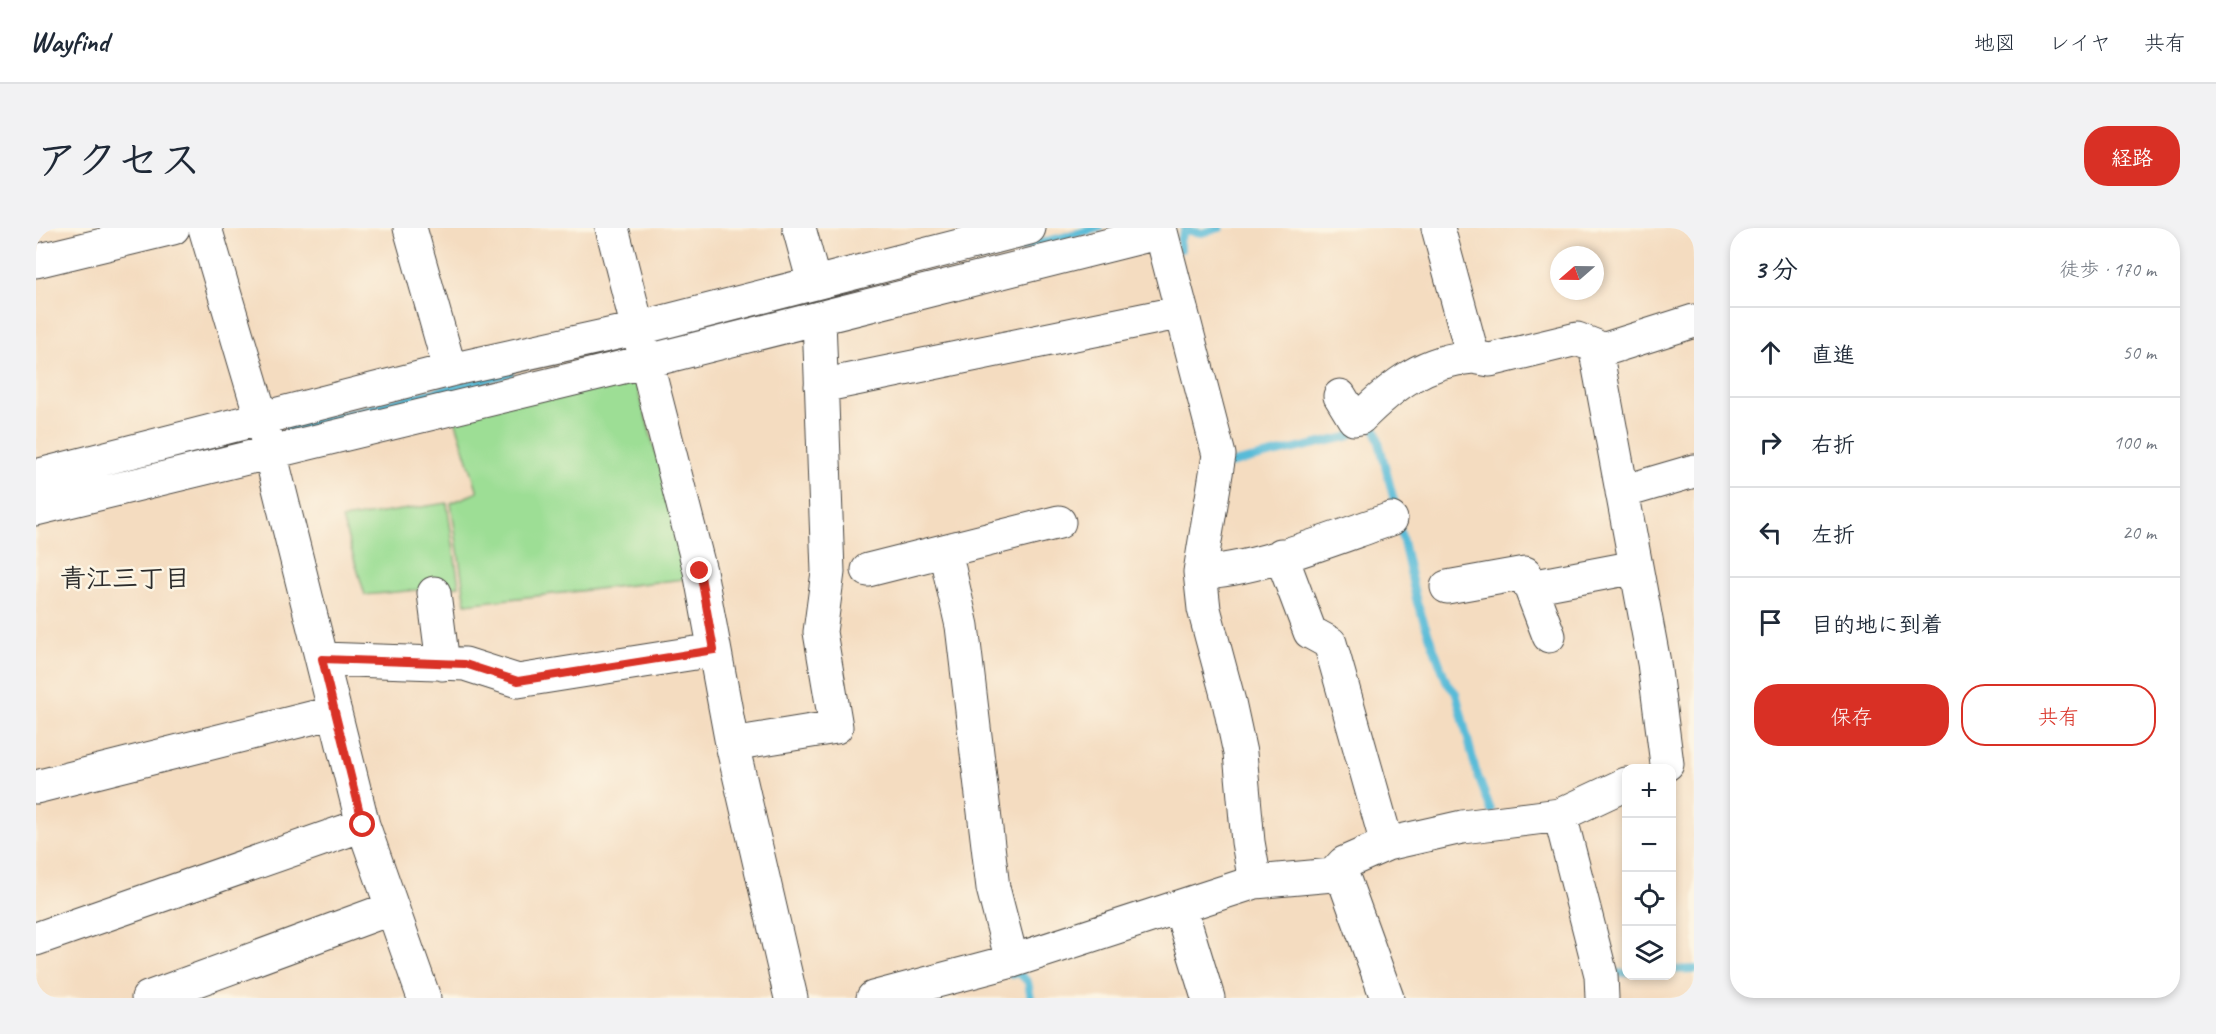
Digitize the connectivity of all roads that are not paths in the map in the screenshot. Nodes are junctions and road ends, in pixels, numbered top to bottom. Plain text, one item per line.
1 (173, 228) edge
2 (205, 228) edge
3 (410, 228) edge
4 (612, 228) edge
5 (799, 228) edge
6 (1029, 228) edge
7 (1438, 228) edge
8 (1160, 230) edge
9 (986, 233) edge
10 (36, 261) edge
11 (814, 283) junction
12 (1182, 312) junction
13 (819, 318) junction
14 (1694, 321) edge
15 (640, 328) junction
16 (1596, 352) junction
17 (1473, 357) junction
18 (648, 361) junction
19 (450, 370) junction
20 (821, 386) junction
21 (1340, 396) dead end
22 (266, 435) junction
23 (1694, 471) edge
24 (36, 476) edge
25 (1622, 492) junction
26 (36, 509) edge
27 (1391, 519) dead end
28 (1059, 522) dead end
29 (945, 551) junction
30 (1281, 555) junction
31 (1636, 567) junction
32 (868, 570) dead end
33 (1209, 572) junction
34 (1447, 587) dead end
35 (1531, 587) junction
36 (434, 592) dead end
37 (1549, 636) dead end
38 (714, 650) junction
39 (322, 659) junction
40 (443, 664) junction
41 (335, 712) junction
42 (732, 744) junction
43 (1673, 764) edge
44 (1622, 786) edge
45 (36, 787) edge
46 (1560, 815) junction
47 (363, 825) junction
48 (1387, 844) junction
49 (1333, 875) junction
50 (1255, 882) junction
51 (1180, 907) junction
52 (392, 908) junction
53 (36, 939) edge
54 (1012, 961) junction
55 (877, 997) edge
56 (148, 998) edge
57 (424, 998) edge
58 (791, 998) edge
59 (1208, 998) edge
60 (1387, 998) edge
61 (1602, 998) edge

1 - 10 street
2 - 22 street
3 - 19 street
4 - 15 street
5 - 11 street
6 - 9 street
7 - 17 street
8 - 12 street
8 - 13 street
9 - 11 street
11 - 15 street
12 - 20 street
12 - 33 street
13 - 18 street
13 - 20 street
14 - 16 street
15 - 18 street
15 - 19 street
16 - 17 street
16 - 25 street
17 - 21 street
18 - 22 street
18 - 38 street
19 - 22 street
20 - 42 street
22 - 24 street
22 - 26 street
22 - 39 street
23 - 25 street
25 - 31 street
27 - 30 street
28 - 29 street
29 - 32 street
29 - 54 street
30 - 33 street
30 - 48 street
31 - 35 street
31 - 43 street
33 - 50 street
34 - 35 street
35 - 37 street
36 - 40 street
38 - 40 street
38 - 42 street
39 - 40 street
39 - 41 street
41 - 45 street
41 - 47 street
42 - 58 street
44 - 46 street
46 - 48 street
46 - 61 street
47 - 52 street
47 - 53 street
48 - 49 street
49 - 50 street
49 - 60 street
50 - 51 street
51 - 54 street
51 - 59 street
52 - 56 street
52 - 57 street
54 - 55 street

